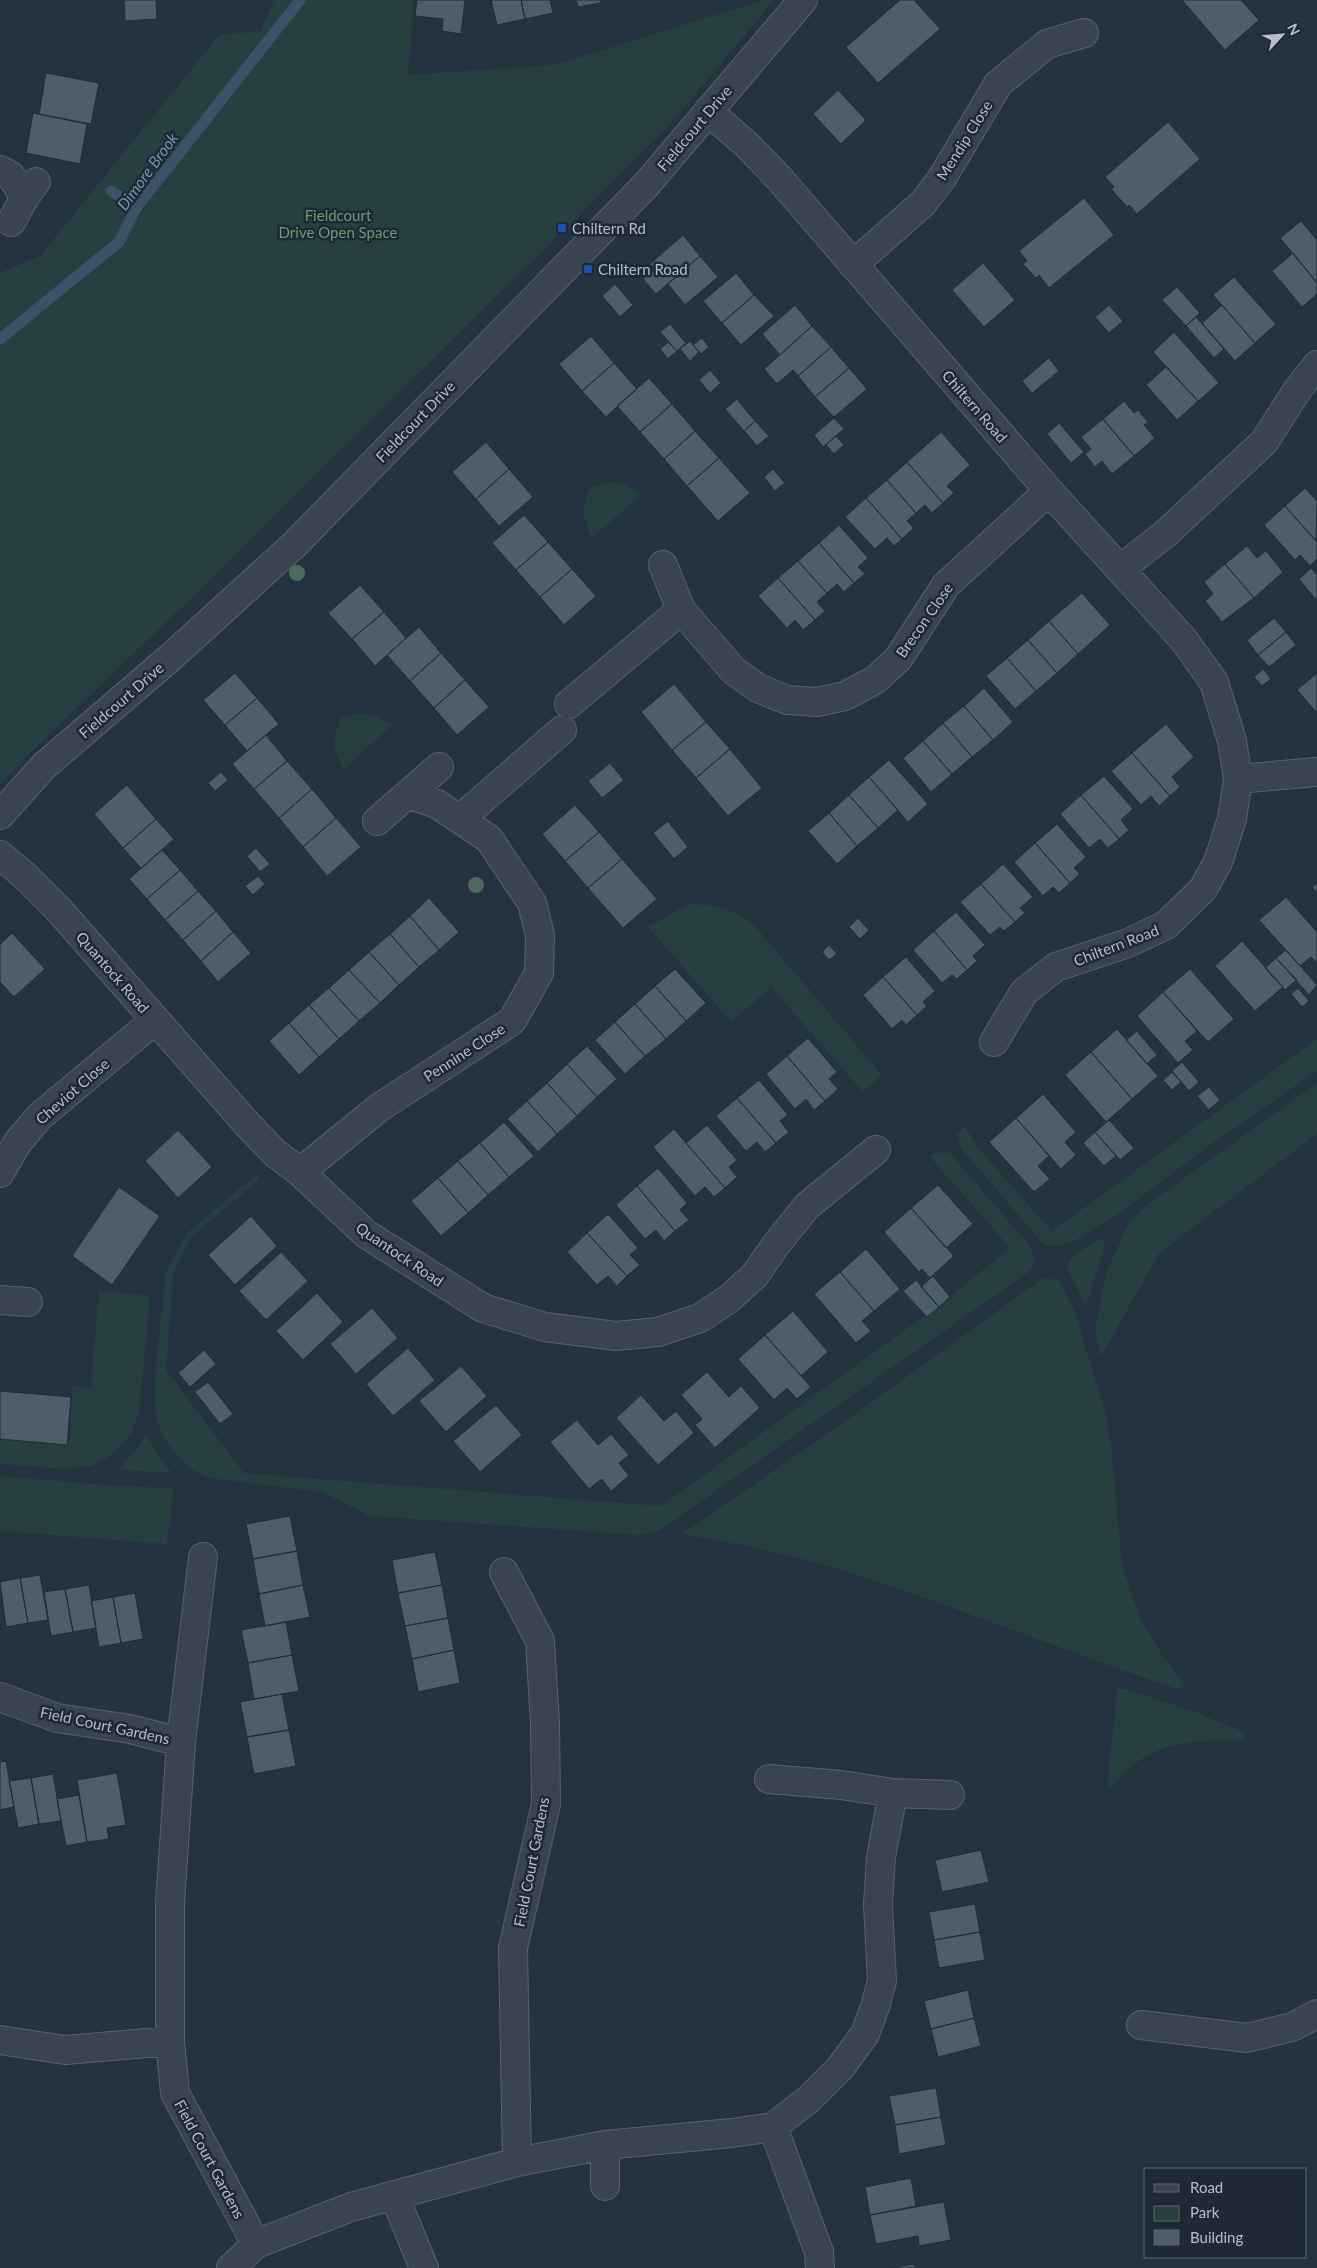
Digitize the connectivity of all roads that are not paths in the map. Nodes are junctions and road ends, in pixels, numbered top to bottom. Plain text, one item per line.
1 (803, 0) edge
2 (1084, 33) dead end
3 (708, 111) junction
4 (0, 170) edge
5 (11, 222) dead end
6 (853, 265) junction
7 (1317, 365) edge
8 (1049, 491) junction
9 (663, 566) dead end
10 (1120, 569) junction
11 (681, 610) junction
12 (439, 766) dead end
13 (1317, 772) edge
14 (1238, 779) junction
15 (408, 794) junction
16 (0, 815) edge
17 (460, 819) junction
18 (377, 821) dead end
19 (0, 855) edge
20 (155, 1020) junction
21 (994, 1042) dead end
22 (876, 1150) dead end
23 (300, 1172) junction
24 (0, 1173) edge
25 (0, 1300) edge
26 (28, 1302) dead end
27 (202, 1558) dead end
28 (504, 1572) dead end
29 (0, 1697) edge
30 (181, 1742) junction
31 (769, 1779) dead end
32 (893, 1793) junction
33 (950, 1795) dead end
34 (1317, 2014) edge
35 (1142, 2025) dead end
36 (0, 2040) edge
37 (170, 2042) junction
38 (773, 2127) junction
39 (605, 2145) junction
40 (517, 2162) junction
41 (605, 2186) dead end
42 (394, 2195) junction
43 (256, 2244) junction
44 (231, 2268) edge
45 (424, 2268) edge
46 (820, 2268) edge

1 - 3 street, Fieldcourt Drive
2 - 6 street, Mendip Close
3 - 6 street, Chiltern Road
3 - 16 street, Fieldcourt Drive
4 - 5 street
6 - 8 street, Chiltern Road
7 - 10 street
8 - 10 street, Chiltern Road
8 - 11 street, Brecon Close
9 - 11 street, Brecon Close
10 - 14 street, Chiltern Road
11 - 17 street
12 - 15 street
13 - 14 street
14 - 21 street, Chiltern Road
15 - 17 street, Pennine Close
15 - 18 street
17 - 23 street, Pennine Close
19 - 20 street, Quantock Road
20 - 23 street, Quantock Road
20 - 24 street, Cheviot Close
22 - 23 street, Quantock Road
25 - 26 street
27 - 30 street, Field Court Gardens
28 - 40 street, Field Court Gardens
29 - 30 street, Field Court Gardens
30 - 37 street, Field Court Gardens
31 - 32 street
32 - 33 street
32 - 38 street
34 - 35 street
36 - 37 street
37 - 43 street, Field Court Gardens
38 - 39 street
38 - 46 street
39 - 40 street
39 - 41 street
40 - 42 street
42 - 43 street
42 - 45 street
43 - 44 street

